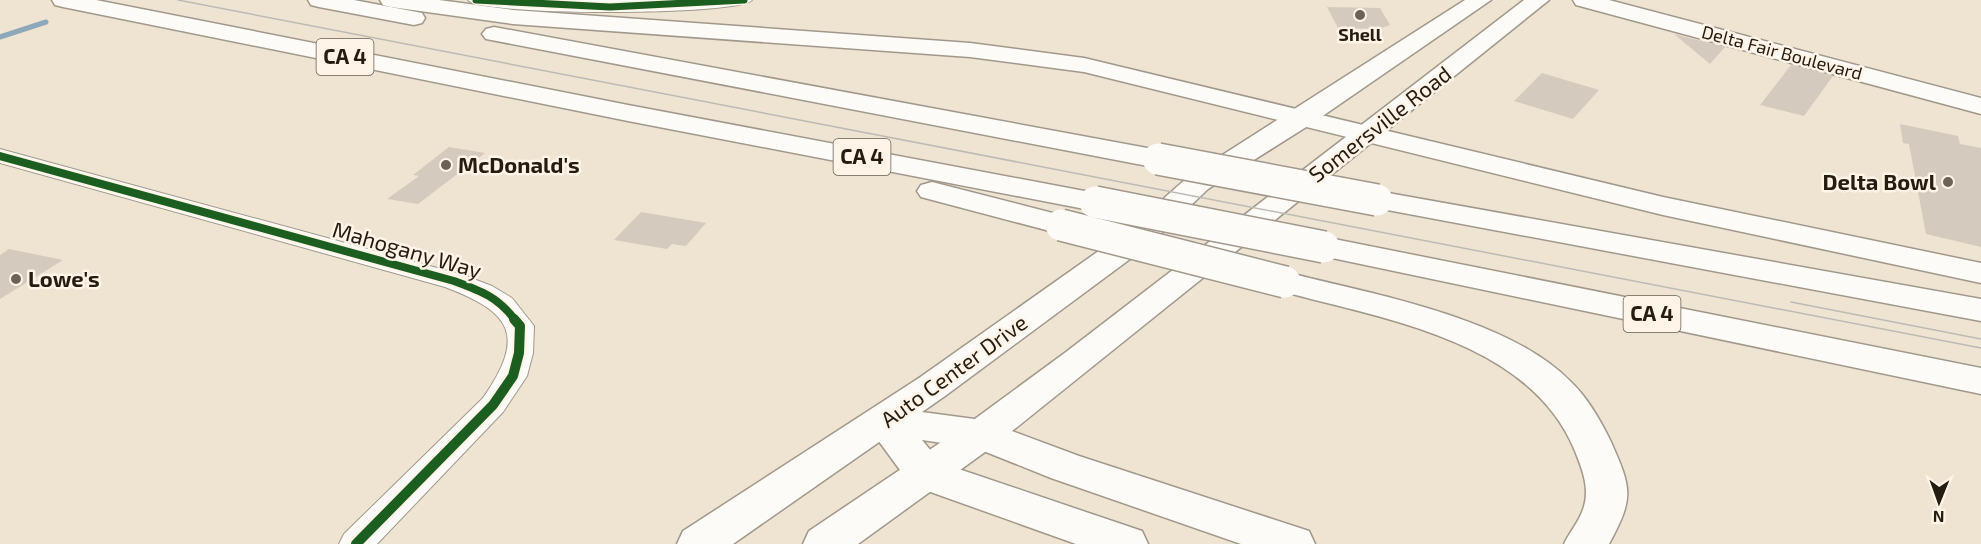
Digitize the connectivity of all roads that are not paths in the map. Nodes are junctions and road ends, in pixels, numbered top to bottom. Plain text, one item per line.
1 (63, 0) edge
2 (319, 0) edge
3 (391, 0) edge
4 (476, 0) edge
5 (744, 0) edge
6 (1480, 0) edge
7 (1538, 0) edge
8 (1584, 0) edge
9 (1626, 0) edge
10 (1882, 73) junction
11 (1981, 93) edge
12 (1981, 106) edge
13 (628, 113) junction
14 (1302, 118) junction
15 (1368, 135) junction
16 (6, 162) edge
17 (1198, 183) joint
18 (1981, 273) edge
19 (1981, 310) edge
20 (1981, 381) edge
21 (884, 421) junction
22 (982, 434) junction
23 (926, 474) junction
24 (356, 544) edge
25 (699, 544) edge
26 (825, 544) edge
27 (1126, 544) edge
28 (1293, 544) edge
29 (1586, 544) edge

1 - 13 main road, CA 4
2 - 19 main road, CA 4, bridge
3 - 14 main road
4 - 5 street
6 - 14 main road, Somersville Road
7 - 15 main road, Somersville Road
8 - 10 main road, Delta Fair Boulevard
9 - 10 main road, Delta Fair Boulevard
10 - 11 main road, Delta Fair Boulevard
10 - 12 main road, Delta Fair Boulevard
13 - 20 main road, CA 4, bridge
13 - 29 main road, bridge
14 - 15 main road
14 - 17 main road, Somersville Road
15 - 18 main road
15 - 22 main road, Somersville Road
16 - 24 street, Mahogany Way
17 - 21 main road, Auto Center Drive
21 - 22 main road
21 - 23 main road
21 - 25 main road, Auto Center Drive
22 - 23 main road
22 - 28 main road
23 - 26 main road
23 - 27 main road

